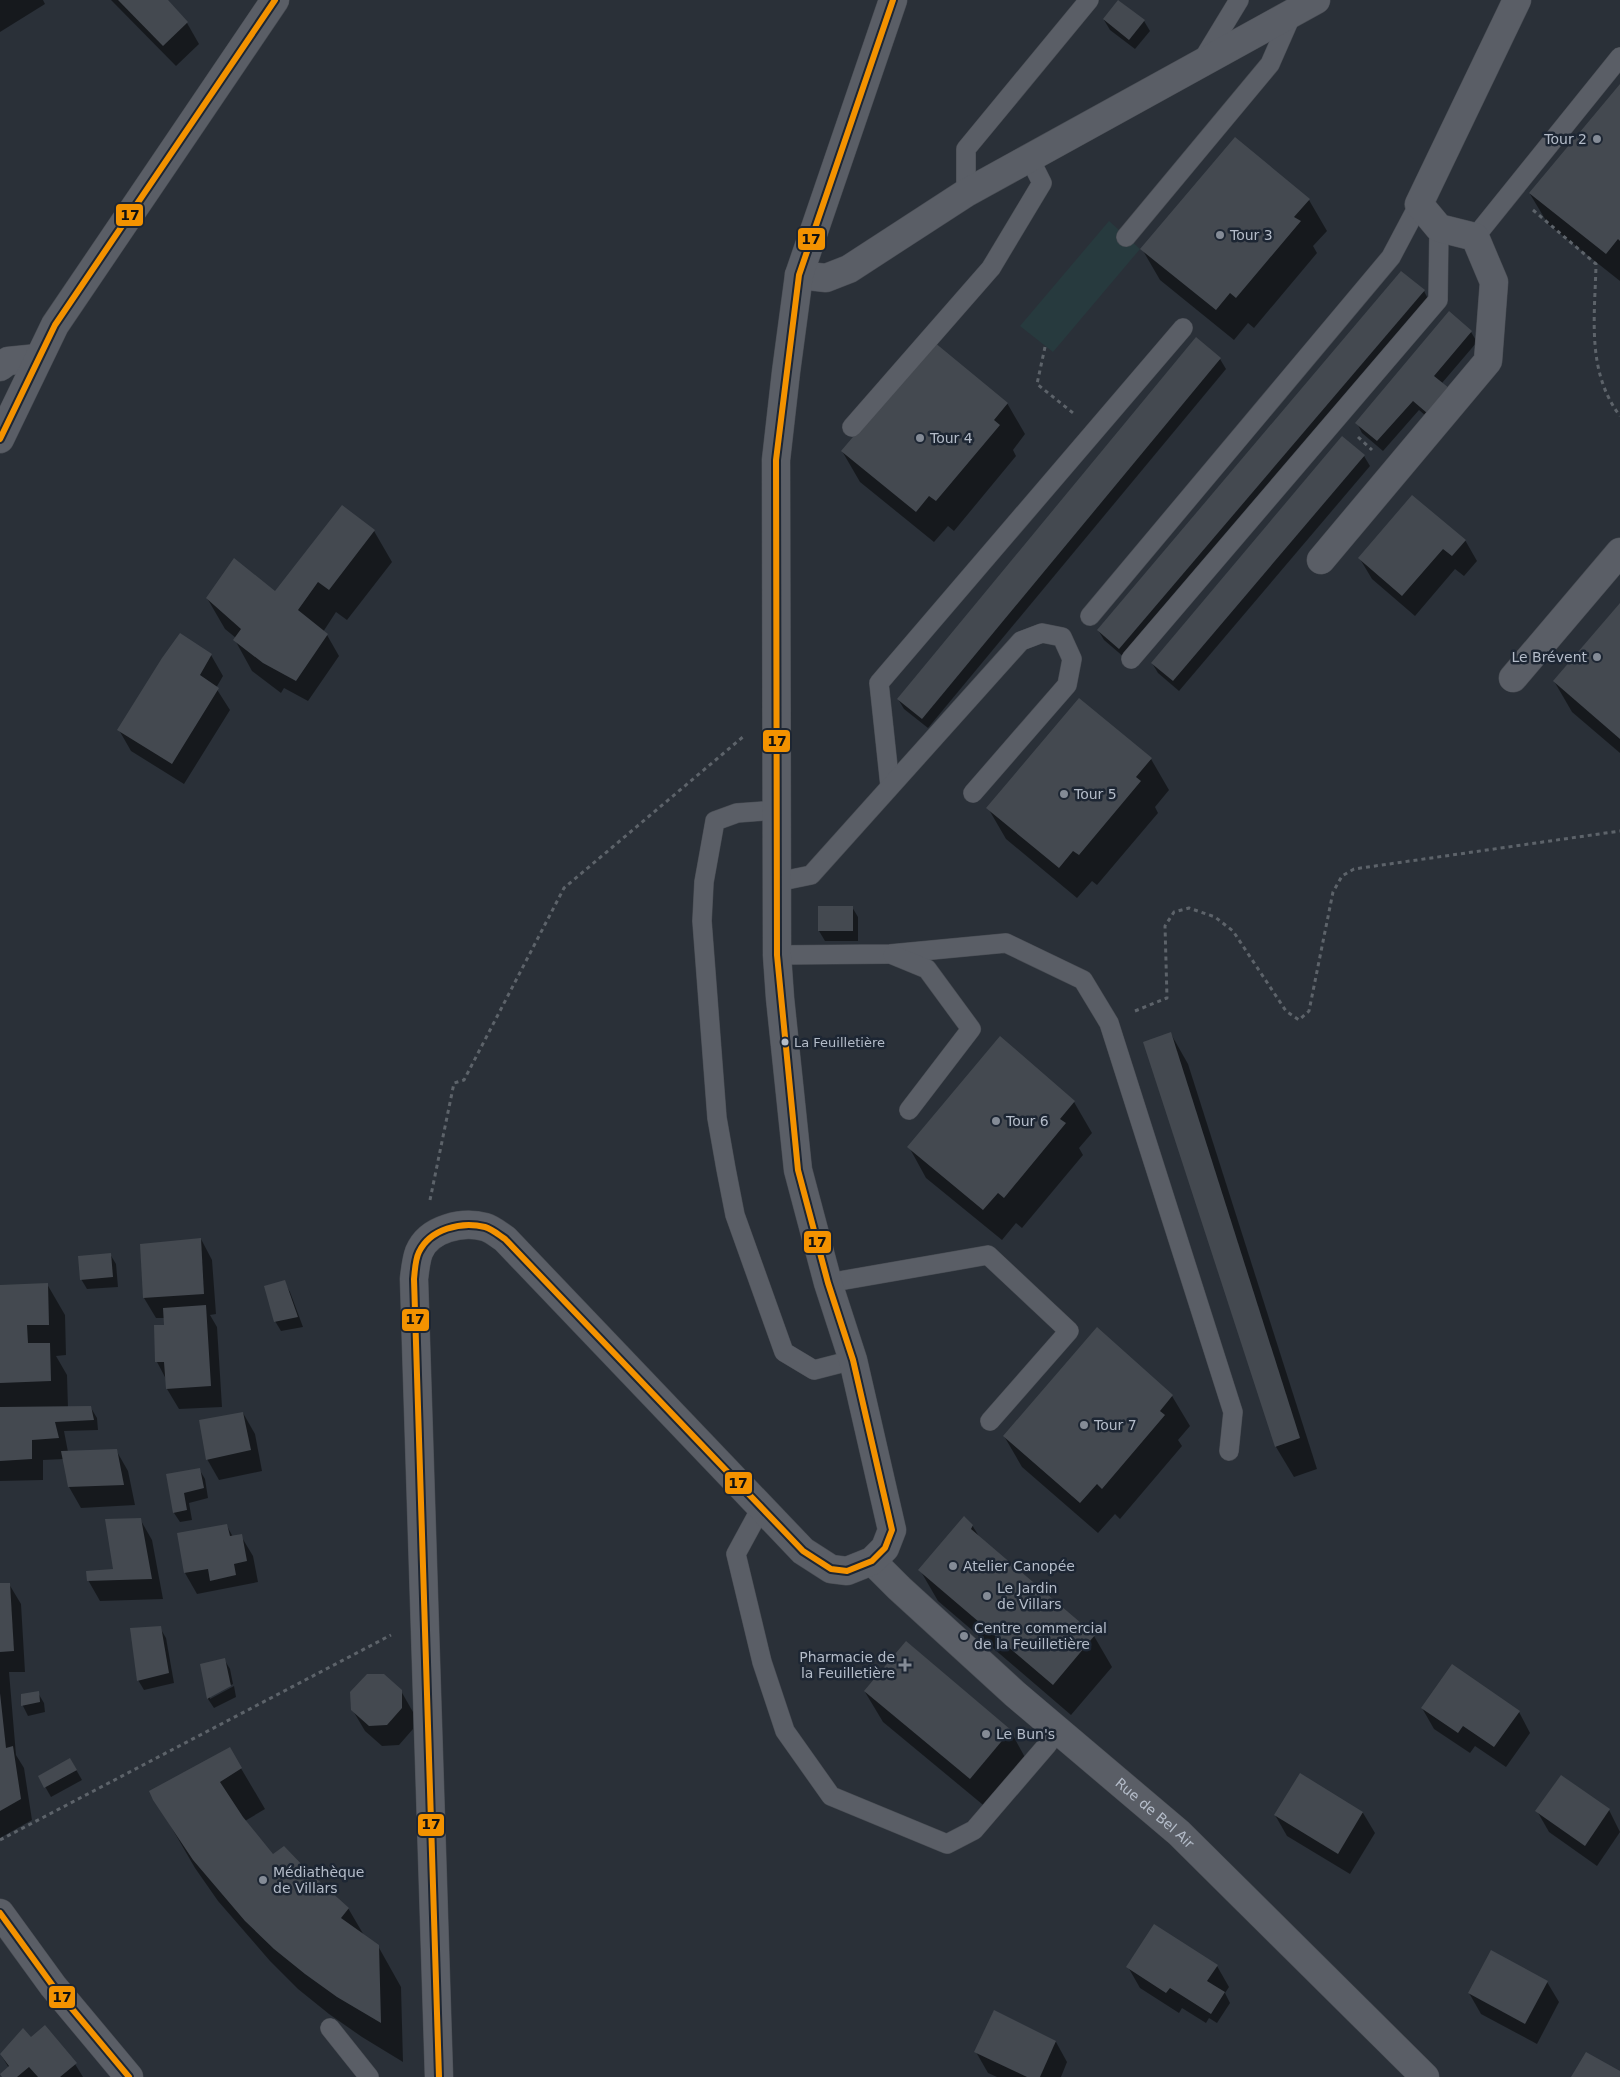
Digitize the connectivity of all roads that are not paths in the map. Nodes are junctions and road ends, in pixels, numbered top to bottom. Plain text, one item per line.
1 (275, 0) edge
2 (893, 0) edge
3 (1089, 0) edge
4 (1239, 0) edge
5 (1316, 0) edge
6 (1517, 0) edge
7 (1292, 14) junction
8 (1620, 57) edge
9 (1200, 65) junction
10 (1030, 159) junction
11 (966, 193) junction
12 (1419, 204) junction
13 (1439, 228) junction
14 (1126, 237) dead end
15 (1475, 237) junction
16 (799, 274) junction
17 (1183, 328) dead end
18 (38, 358) junction
19 (0, 367) edge
20 (852, 427) dead end
21 (0, 439) edge
22 (1620, 552) edge
23 (1321, 560) dead end
24 (1090, 616) dead end
25 (1131, 660) dead end
26 (1513, 678) dead end
27 (890, 786) junction
28 (973, 793) dead end
29 (777, 810) junction
30 (777, 882) junction
31 (778, 954) junction
32 (890, 954) junction
33 (909, 1110) dead end
34 (828, 1283) junction
35 (853, 1360) junction
36 (990, 1421) dead end
37 (1229, 1451) dead end
38 (761, 1508) junction
39 (872, 1561) junction
40 (1057, 1731) junction
41 (0, 1913) edge
42 (330, 2028) dead end
43 (129, 2077) edge
44 (369, 2077) edge
45 (439, 2077) edge
46 (1425, 2077) edge

1 - 18 street
2 - 16 street
3 - 11 lane
4 - 9 lane
5 - 7 street
6 - 12 street
7 - 9 street
7 - 14 lane
8 - 15 lane
9 - 10 street
10 - 11 street
10 - 20 lane
11 - 16 street
12 - 13 street
12 - 24 lane
13 - 15 street
13 - 25 lane
15 - 23 street
16 - 29 street
17 - 27 lane
18 - 19 street
18 - 21 street
22 - 26 street
27 - 28 lane
27 - 30 lane
29 - 30 street
29 - 35 lane
30 - 31 street
31 - 32 lane
31 - 34 street
32 - 33 lane
32 - 37 lane
34 - 35 street
34 - 36 lane
35 - 39 street
38 - 39 street
38 - 40 lane
38 - 45 street
39 - 40 street, Rue de Bel Air
40 - 46 street, Rue de Bel Air
41 - 43 street
42 - 44 lane

